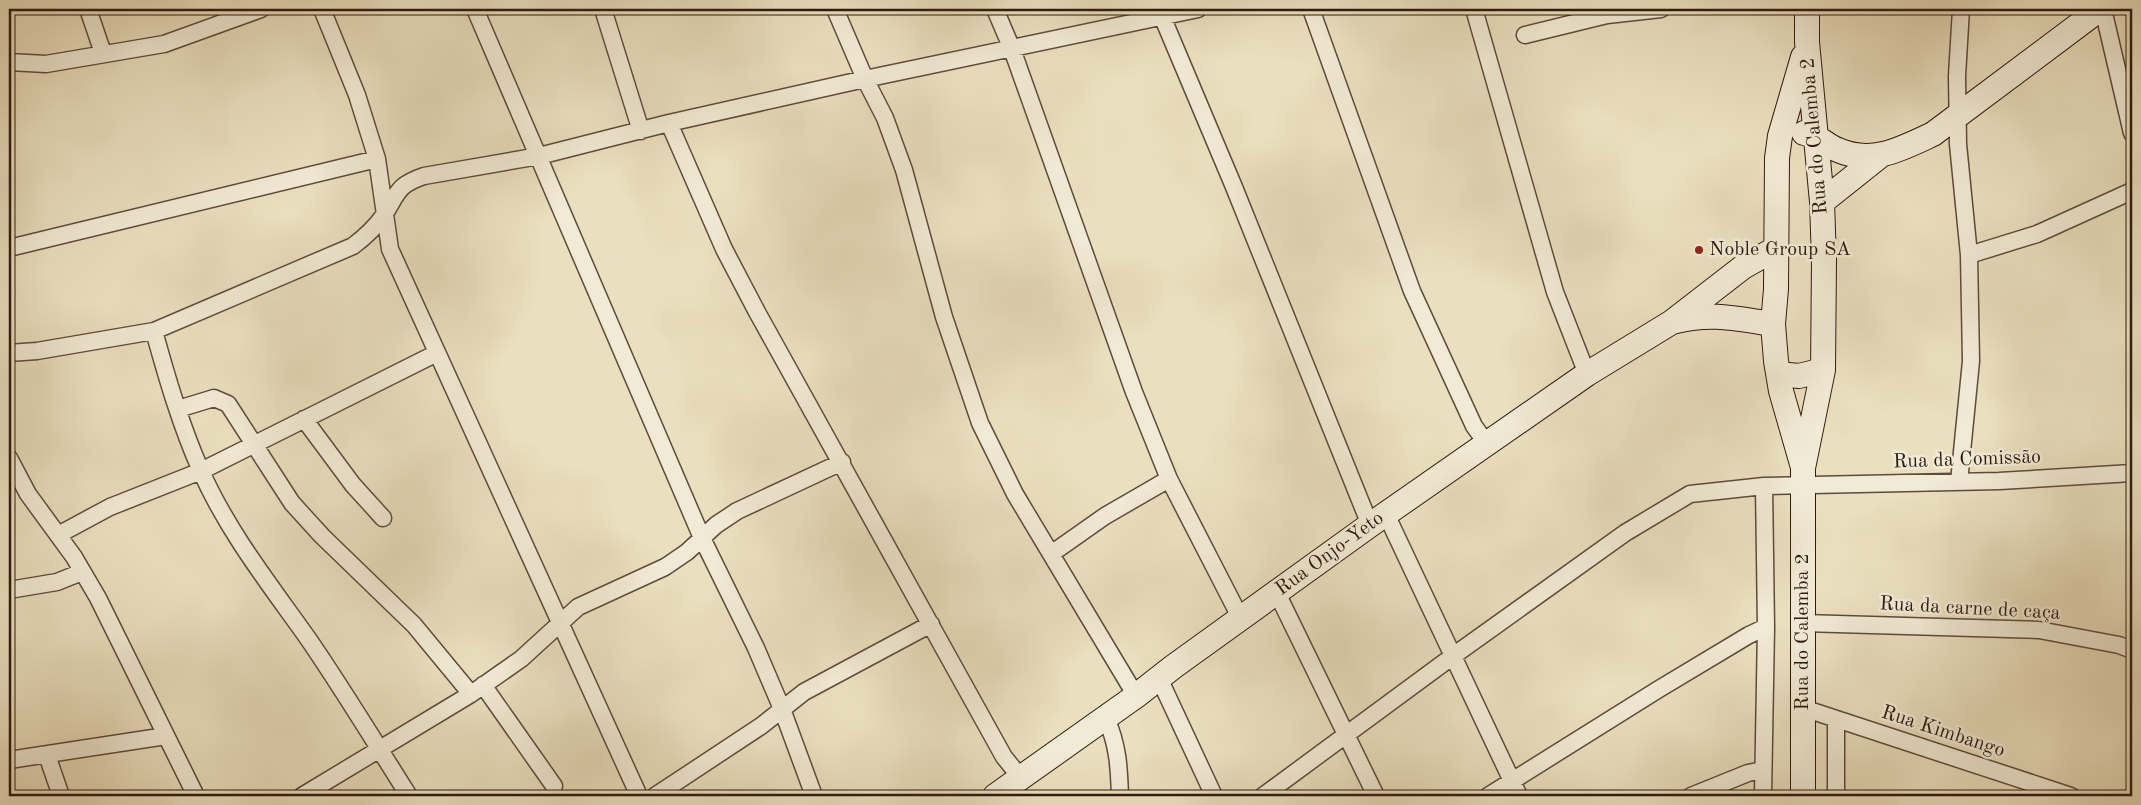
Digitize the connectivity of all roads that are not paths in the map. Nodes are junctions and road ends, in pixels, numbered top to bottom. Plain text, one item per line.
1 (88, 9) edge
2 (261, 9) edge
3 (322, 9) edge
4 (475, 9) edge
5 (603, 9) edge
6 (835, 9) edge
7 (995, 9) edge
8 (1198, 9) edge
9 (1310, 9) edge
10 (1474, 9) edge
11 (1661, 9) edge
12 (1807, 9) edge
13 (1961, 9) edge
14 (2102, 9) edge
15 (1161, 13) edge
16 (1525, 35) dead end
17 (1807, 42) junction
18 (1012, 49) junction
19 (103, 53) junction
20 (9, 62) edge
21 (865, 79) junction
22 (1957, 117) junction
23 (670, 123) junction
24 (642, 131) junction
25 (2132, 133) edge
26 (1814, 135) junction
27 (1780, 136) junction
28 (1881, 155) junction
29 (539, 156) junction
30 (377, 160) junction
31 (2132, 191) edge
32 (1822, 202) junction
33 (384, 215) junction
34 (9, 248) edge
35 (1775, 248) junction
36 (1968, 255) junction
37 (1672, 322) junction
38 (1773, 324) junction
39 (154, 331) junction
40 (9, 353) edge
41 (437, 353) junction
42 (1823, 370) junction
43 (1587, 374) junction
44 (1778, 374) junction
45 (178, 409) junction
46 (304, 419) junction
47 (1487, 444) junction
48 (255, 445) junction
49 (9, 458) edge
50 (842, 462) junction
51 (201, 471) junction
52 (2132, 472) edge
53 (1803, 477) junction
54 (1168, 479) junction
55 (1959, 482) junction
56 (1764, 486) junction
57 (383, 518) dead end
58 (1378, 519) junction
59 (58, 535) junction
60 (702, 538) junction
61 (1051, 554) junction
62 (82, 572) junction
63 (9, 590) edge
64 (1277, 593) junction
65 (1241, 619) junction
66 (560, 623) junction
67 (1803, 623) junction
68 (931, 624) junction
69 (1766, 627) junction
70 (2132, 650) edge
71 (1453, 656) junction
72 (1160, 678) junction
73 (477, 690) junction
74 (1136, 696) junction
75 (1803, 708) junction
76 (782, 709) junction
77 (1106, 718) junction
78 (1836, 719) junction
79 (1348, 735) junction
80 (166, 736) junction
81 (379, 749) junction
82 (47, 755) junction
83 (9, 760) edge
84 (1763, 770) junction
85 (1021, 778) junction
86 (554, 786) dead end
87 (1516, 789) edge
88 (61, 796) edge
89 (196, 796) edge
90 (302, 796) edge
91 (408, 796) edge
92 (639, 796) edge
93 (655, 796) edge
94 (814, 796) edge
95 (995, 796) edge
96 (1120, 796) edge
97 (1214, 796) edge
98 (1263, 796) edge
99 (1376, 796) edge
100 (1488, 796) edge
101 (1691, 796) edge
102 (1763, 796) edge
103 (1803, 796) edge
104 (1836, 796) edge
105 (2071, 796) edge

1 - 19 street
2 - 19 street
3 - 30 street
4 - 29 street
5 - 24 street
6 - 21 street
7 - 18 street
8 - 15 street
9 - 47 street
10 - 43 street
11 - 16 street
12 - 17 main road, Rua do Calemba 2
13 - 22 street
14 - 22 main road
14 - 25 street
15 - 18 street
15 - 58 street
17 - 26 main road, Rua do Calemba 2
17 - 27 main road, Rua do Calemba 2
18 - 21 street
18 - 54 street
19 - 20 street
21 - 23 street
21 - 61 street
22 - 28 main road
22 - 36 street
23 - 24 street
23 - 50 street
24 - 29 street
26 - 27 main road
26 - 28 main road
26 - 32 main road, Rua do Calemba 2
27 - 35 main road, Rua do Calemba 2
28 - 32 main road
29 - 33 street
29 - 60 street
30 - 33 street
30 - 34 street
31 - 36 street
32 - 42 main road, Rua do Calemba 2
33 - 39 street
33 - 41 street
35 - 37 main road
35 - 38 main road, Rua do Calemba 2
36 - 55 street
37 - 38 main road
37 - 43 main road, Rua Onjo-Yeto
38 - 44 main road, Rua do Calemba 2
39 - 40 street
39 - 45 street
41 - 46 street
41 - 66 street
42 - 44 main road
42 - 53 main road, Rua do Calemba 2
43 - 47 main road, Rua Onjo-Yeto
44 - 53 main road, Rua do Calemba 2
45 - 48 street
45 - 51 street
46 - 48 street
46 - 57 street
47 - 58 main road, Rua Onjo-Yeto
48 - 51 street
48 - 73 street
49 - 59 street
50 - 60 street
50 - 68 street
51 - 59 street
51 - 81 street
52 - 55 street, Rua da Comissão
53 - 55 street, Rua da Comissão
53 - 56 street, Rua da Comissão
53 - 67 main road, Rua do Calemba 2
54 - 61 street
54 - 65 street
56 - 69 street
56 - 71 street, Rua da Comissão
58 - 64 main road, Rua Onjo-Yeto
58 - 71 street
59 - 62 street
60 - 66 street
60 - 76 street
61 - 74 street
62 - 63 street
62 - 80 street
64 - 65 main road, Rua Onjo-Yeto
64 - 79 street
65 - 72 main road, Rua Onjo-Yeto
66 - 73 street
66 - 92 street
67 - 70 street, Rua da carne de caça
67 - 75 main road, Rua do Calemba 2
68 - 76 street
68 - 85 street
69 - 84 street
69 - 87 street
71 - 79 street, Rua da Comissão
71 - 87 street
72 - 74 main road, Rua Onjo-Yeto
72 - 97 street
73 - 81 street
73 - 86 street
74 - 77 main road, Rua Onjo-Yeto
75 - 78 street, Rua Kimbango
75 - 103 main road, Rua do Calemba 2
76 - 93 street
76 - 94 street
77 - 85 main road, Rua Onjo-Yeto
77 - 96 street
78 - 104 street
78 - 105 street, Rua Kimbango
79 - 98 street, Rua da Comissão
79 - 99 street
80 - 82 street
80 - 89 street
81 - 90 street
81 - 91 street
82 - 83 street
82 - 88 street
84 - 101 street
84 - 102 street
85 - 95 main road, Rua Onjo-Yeto
87 - 100 street

